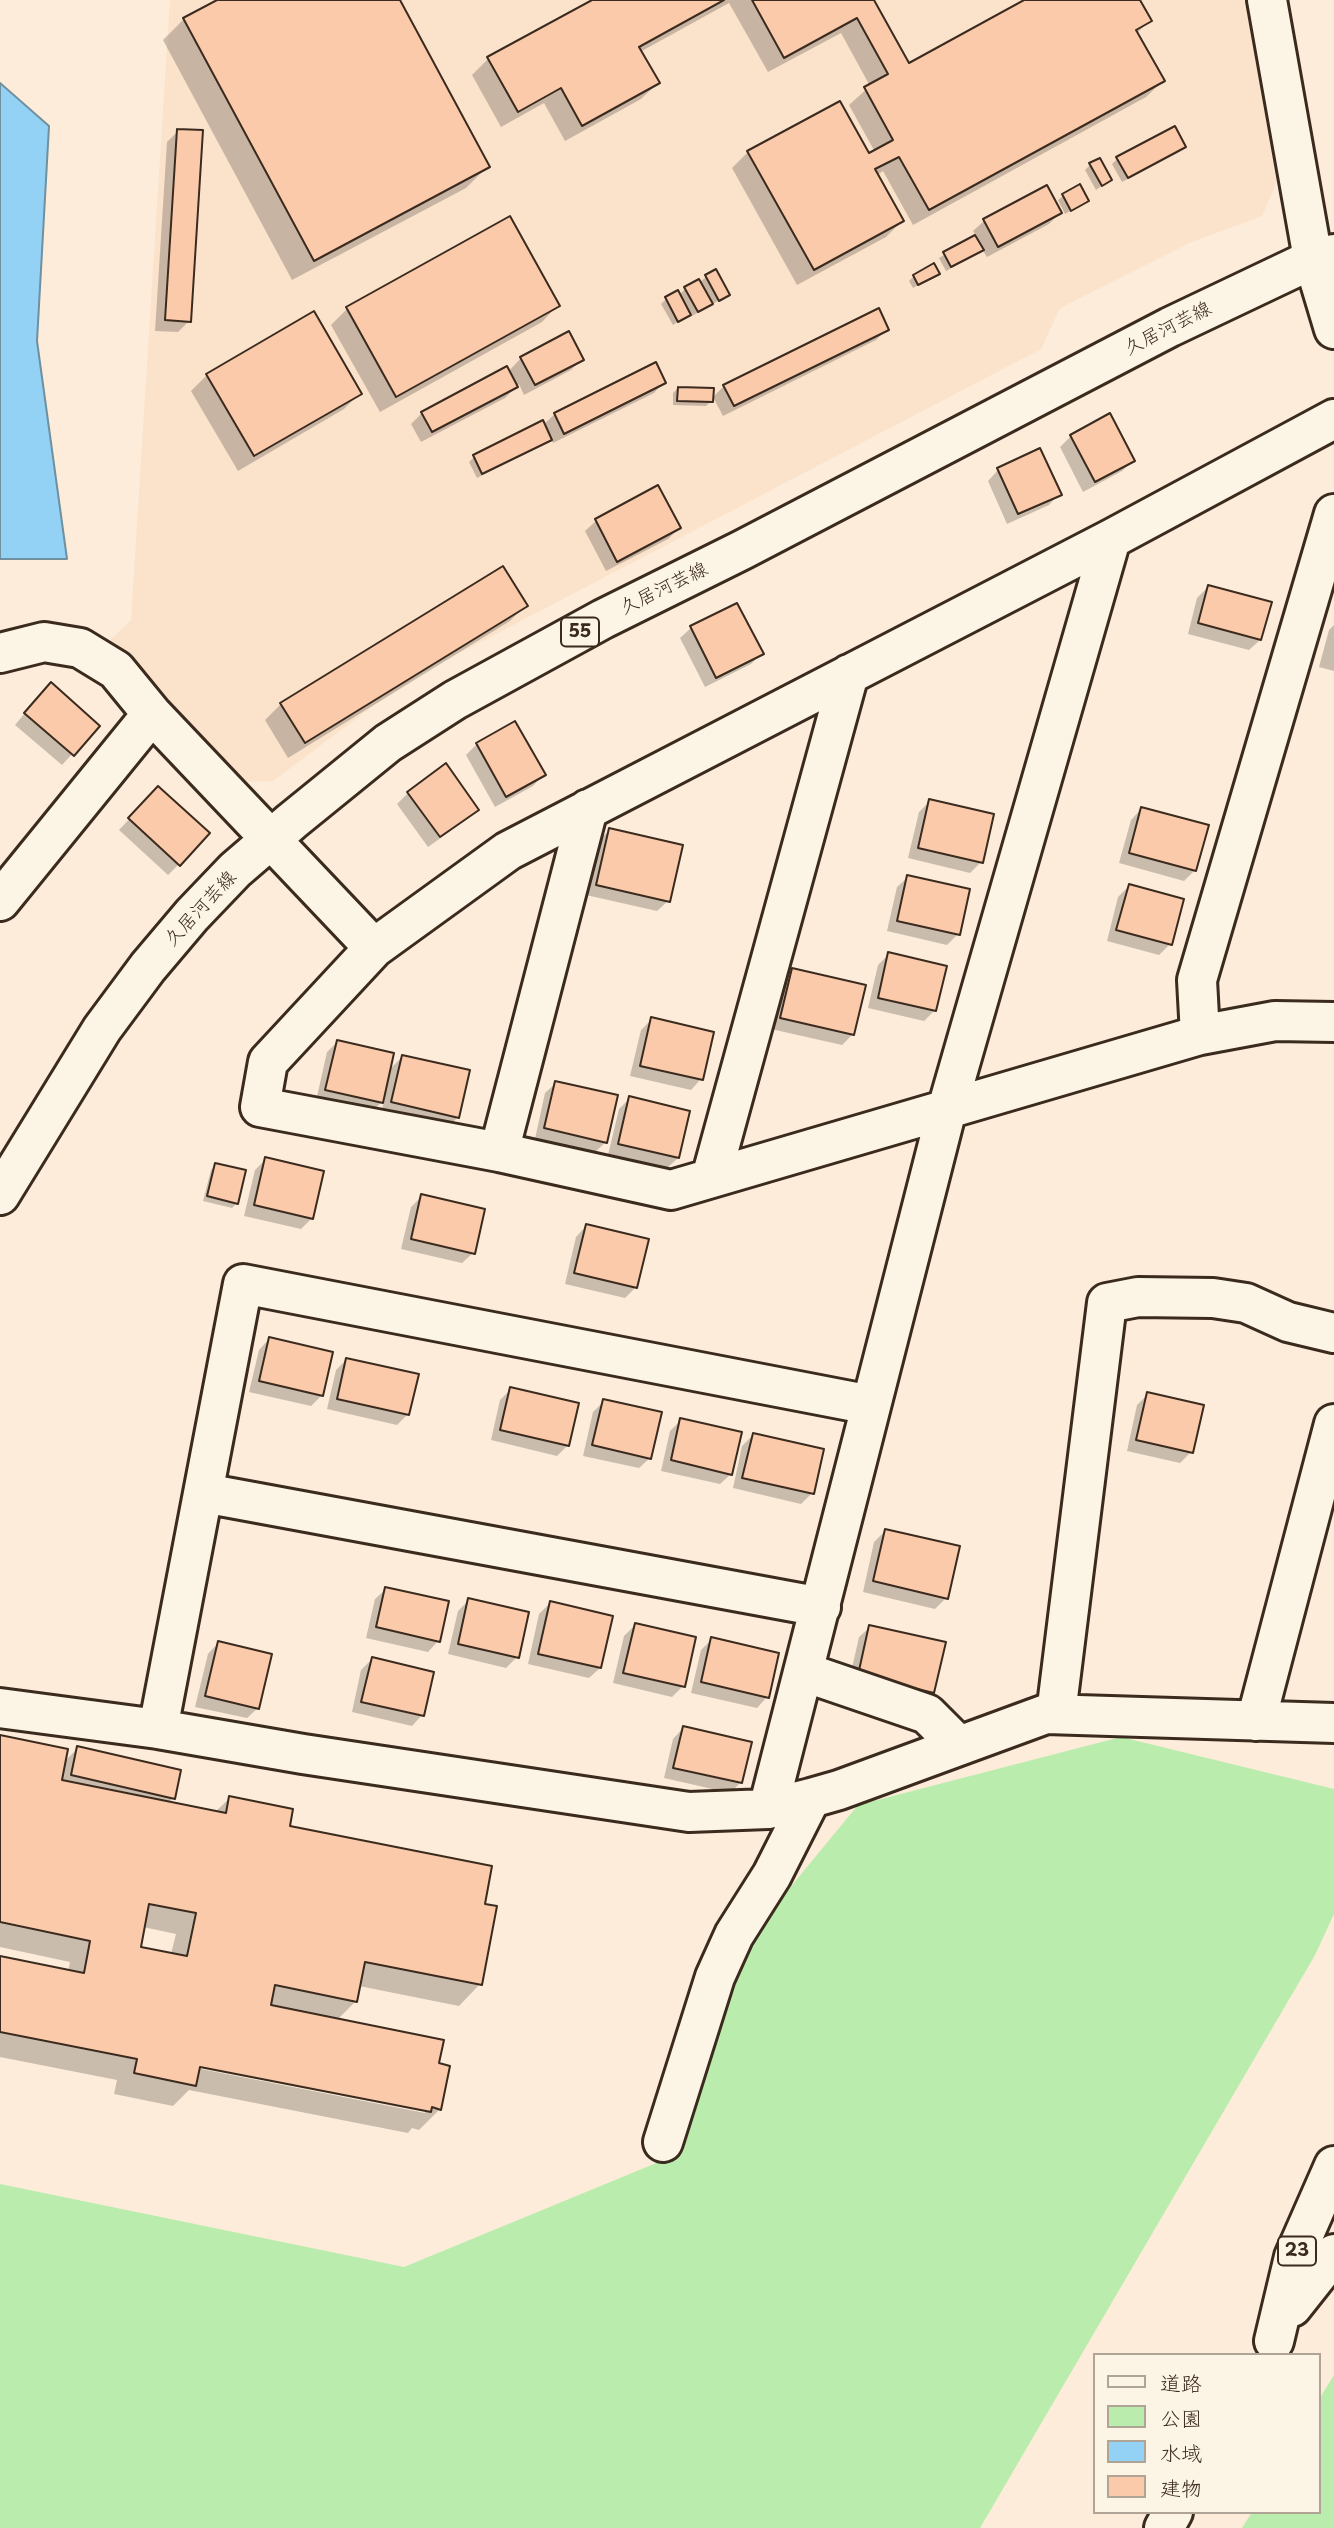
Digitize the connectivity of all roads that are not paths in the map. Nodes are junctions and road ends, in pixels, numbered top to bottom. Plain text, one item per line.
1 (1268, 0) edge
2 (1324, 257) edge
3 (1334, 329) edge
4 (1334, 419) edge
5 (1334, 514) edge
6 (1111, 539) junction
7 (0, 653) edge
8 (849, 674) junction
9 (152, 714) junction
10 (588, 809) junction
11 (270, 841) junction
12 (0, 901) edge
13 (374, 948) junction
14 (1334, 1023) edge
15 (1200, 1035) junction
16 (947, 1109) junction
17 (499, 1152) junction
18 (711, 1178) junction
19 (0, 1195) edge
20 (1334, 1333) edge
21 (871, 1405) junction
22 (1334, 1424) edge
23 (204, 1493) junction
24 (821, 1607) junction
25 (804, 1672) junction
26 (0, 1707) edge
27 (1056, 1714) junction
28 (1256, 1721) junction
29 (1334, 1723) edge
30 (158, 1729) junction
31 (959, 1746) junction
32 (811, 1798) junction
33 (768, 1809) junction
34 (663, 2142) dead end
35 (1334, 2166) edge
36 (1334, 2230) edge
37 (1334, 2254) edge
38 (1292, 2307) junction
39 (1270, 2348) edge

1 - 2 main road
2 - 3 main road
2 - 11 main road, 久居河芸線 / 55
4 - 6 main road
5 - 15 main road
6 - 8 main road
6 - 16 main road
7 - 9 main road
8 - 10 main road
8 - 18 main road
9 - 11 main road
9 - 12 main road
10 - 13 main road
10 - 17 main road
11 - 13 main road
11 - 19 main road, 久居河芸線 / 55
13 - 17 main road
14 - 15 main road
15 - 16 main road
16 - 18 main road
16 - 21 main road
17 - 18 main road
20 - 27 main road
21 - 23 main road
21 - 24 main road
22 - 28 main road
23 - 24 main road
23 - 30 main road
24 - 25 main road
25 - 31 main road
25 - 33 main road
26 - 30 main road
27 - 28 main road
27 - 31 main road
28 - 29 main road
30 - 33 main road
31 - 32 main road
32 - 33 main road
32 - 34 main road
35 - 39 main road, 23
36 - 38 main road, 23
37 - 38 main road, 23
38 - 39 main road, 23

